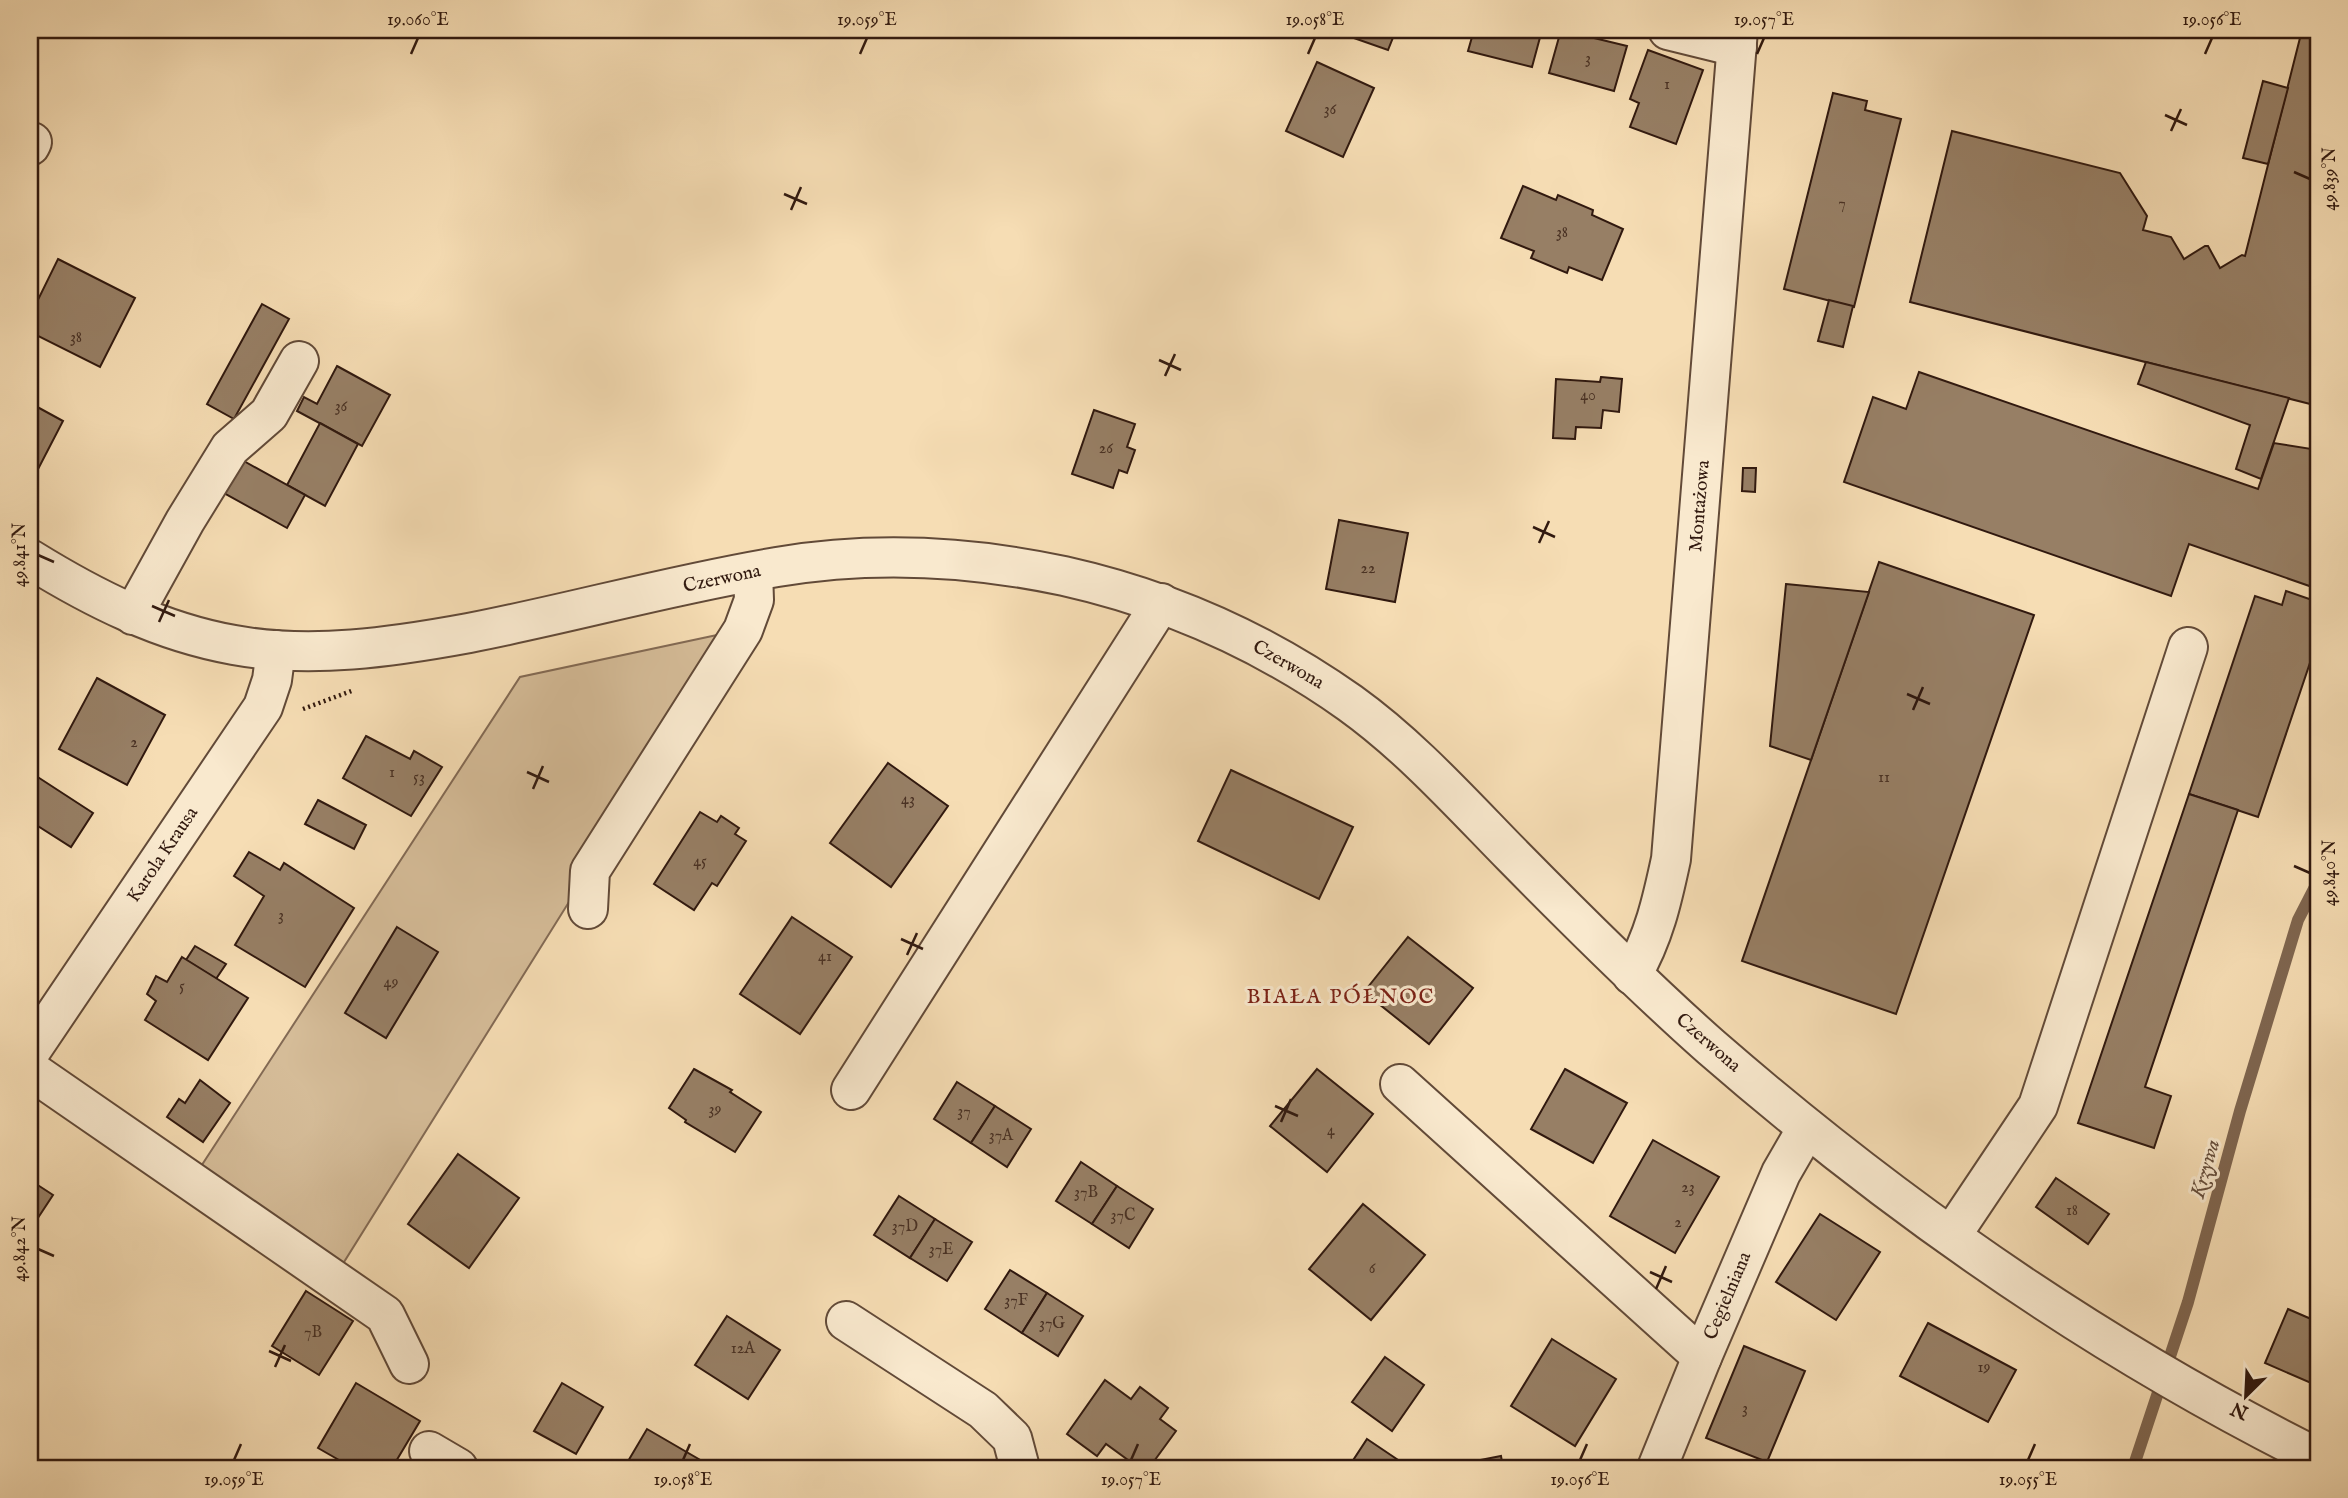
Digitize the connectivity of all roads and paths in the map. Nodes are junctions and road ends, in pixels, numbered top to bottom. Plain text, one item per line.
1 (1668, 30) edge
2 (1737, 38) edge
3 (299, 361) dead end
4 (30, 559) edge
5 (753, 572) junction
6 (1161, 603) junction
7 (133, 615) junction
8 (2188, 646) dead end
9 (276, 650) junction
10 (366, 686) dead end
11 (262, 707) junction
12 (588, 909) dead end
13 (1632, 975) junction
14 (31, 1052) edge
15 (1400, 1084) dead end
16 (851, 1090) dead end
17 (1807, 1128) junction
18 (1951, 1236) junction
19 (846, 1321) dead end
20 (1702, 1357) junction
21 (409, 1364) dead end
22 (2318, 1458) edge
23 (1020, 1468) edge
24 (1657, 1468) edge

1 - 2 street
2 - 13 street, Montażowa
3 - 7 street
4 - 7 street, Czerwona
5 - 6 street, Czerwona
5 - 9 street, Czerwona
5 - 12 street
6 - 13 street, Czerwona
6 - 16 street
7 - 9 street, Czerwona
8 - 18 street
9 - 11 street, Karola Krausa
10 - 11 path
11 - 14 street, Karola Krausa
13 - 17 street, Czerwona
14 - 21 street
15 - 20 street
17 - 18 street, Czerwona
17 - 20 street, Cegielniana
18 - 22 street, Czerwona
19 - 23 street
20 - 24 street, Cegielniana

